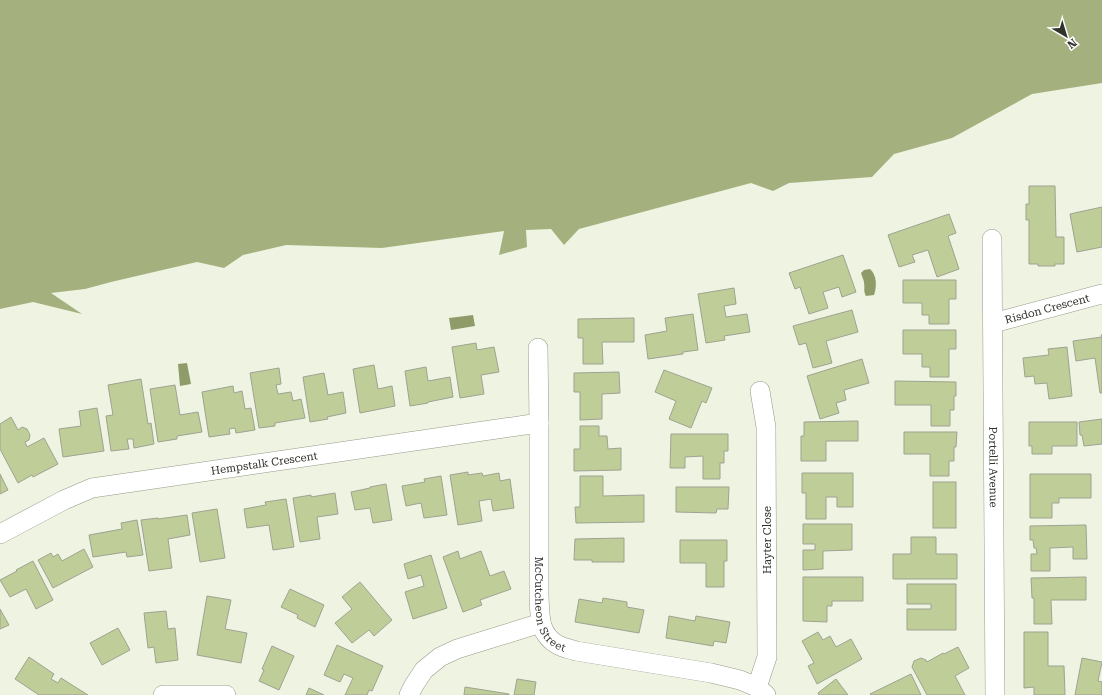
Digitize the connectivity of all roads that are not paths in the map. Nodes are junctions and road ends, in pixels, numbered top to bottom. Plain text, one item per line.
1 (992, 239) dead end
2 (1102, 294) edge
3 (993, 323) junction
4 (538, 348) dead end
5 (760, 391) dead end
6 (539, 423) junction
7 (0, 534) edge
8 (541, 623) junction
9 (761, 691) edge
10 (163, 695) edge
11 (226, 695) edge
12 (409, 695) edge
13 (995, 695) edge

1 - 3 street, Portelli Avenue
2 - 3 street, Risdon Crescent
3 - 13 street, Portelli Avenue
4 - 6 street, McCutcheon Street
5 - 9 street, Hayter Close
6 - 7 street, Hempstalk Crescent
6 - 8 street, McCutcheon Street
8 - 9 street, McCutcheon Street
8 - 12 street
10 - 11 street

